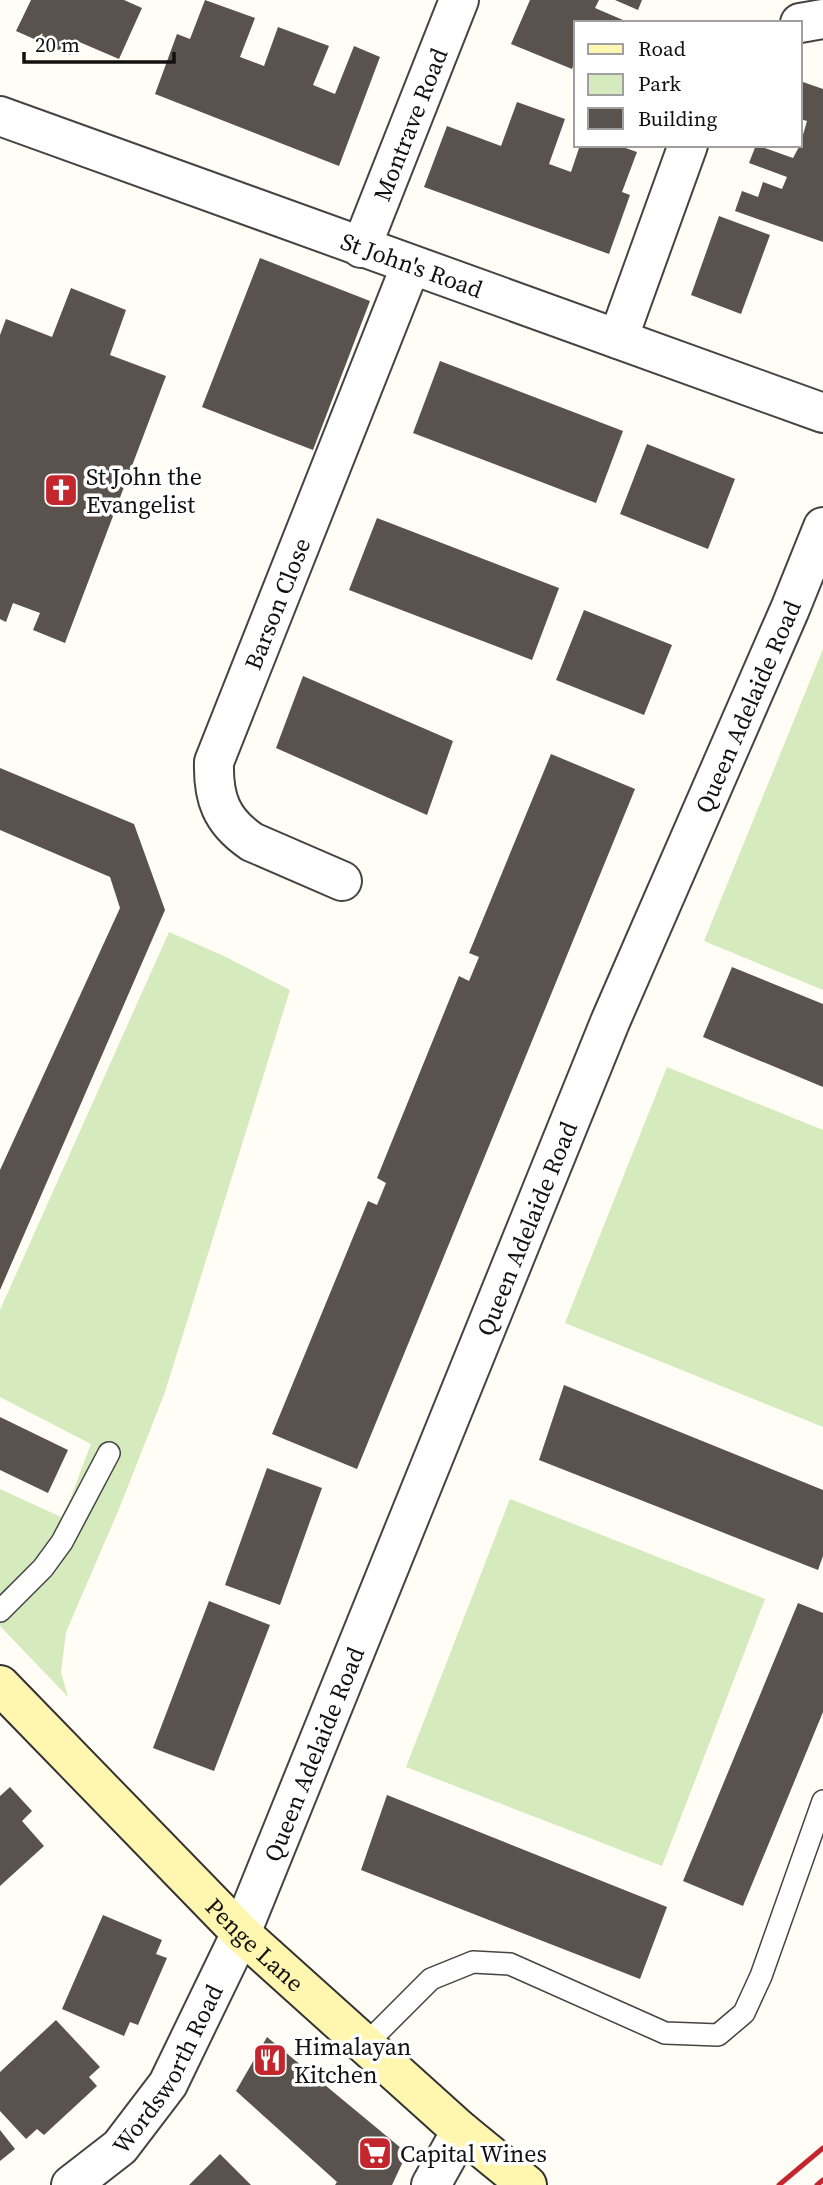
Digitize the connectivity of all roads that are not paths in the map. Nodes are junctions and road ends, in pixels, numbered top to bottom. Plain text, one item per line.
1 (459, 0) edge
2 (823, 19) edge
3 (802, 23) edge
4 (0, 116) edge
5 (687, 147) edge
6 (361, 248) junction
7 (411, 265) junction
8 (618, 339) junction
9 (823, 413) edge
10 (823, 527) edge
11 (342, 881) dead end
12 (108, 1453) dead end
13 (0, 1611) edge
14 (0, 1685) edge
15 (823, 1801) edge
16 (241, 1933) junction
17 (365, 2045) junction
18 (461, 2131) junction
19 (71, 2185) edge
20 (430, 2185) edge
21 (527, 2185) edge

1 - 6 street, Montrave Road
2 - 3 street
4 - 6 street, St John's Road
5 - 8 street
6 - 7 street, St John's Road
7 - 8 street, St John's Road
7 - 11 street, Barson Close
8 - 9 street, St John's Road
10 - 16 street, Queen Adelaide Road
12 - 13 lane
14 - 16 street, Penge Lane
15 - 17 lane
16 - 17 street, Penge Lane
16 - 19 street, Wordsworth Road
17 - 18 street, Penge Lane
18 - 20 street
18 - 21 street, Penge Lane

